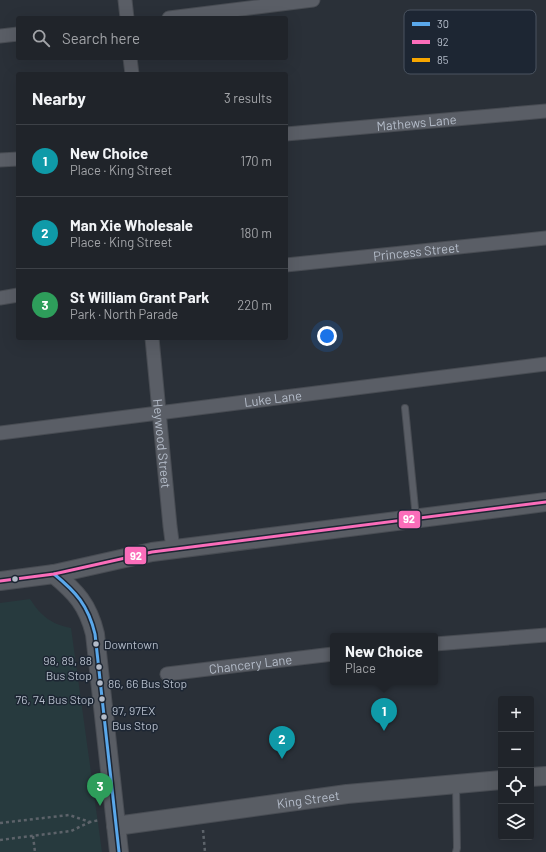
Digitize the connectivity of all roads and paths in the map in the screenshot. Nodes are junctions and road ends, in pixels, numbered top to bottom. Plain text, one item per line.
1 (125, 0) edge
2 (313, 0) edge
3 (127, 16) edge
4 (185, 16) edge
5 (16, 34) edge
6 (0, 36) edge
7 (130, 60) edge
8 (132, 72) edge
9 (546, 111) edge
10 (288, 134) edge
11 (16, 159) edge
12 (0, 160) edge
13 (546, 238) edge
14 (288, 265) edge
15 (16, 295) edge
16 (0, 298) edge
17 (152, 340) edge
18 (546, 364) edge
19 (405, 408) dead end
20 (159, 412) junction
21 (0, 433) edge
22 (546, 502) edge
23 (416, 518) junction
24 (173, 549) junction
25 (54, 574) junction
26 (0, 581) edge
27 (546, 635) edge
28 (438, 644) edge
29 (330, 654) edge
30 (167, 674) dead end
31 (546, 776) edge
32 (534, 777) edge
33 (498, 780) edge
34 (456, 784) junction
35 (202, 814) junction
36 (90, 822) junction
37 (116, 822) junction
38 (0, 823) edge
39 (33, 836) junction
40 (0, 840) edge
41 (35, 852) edge
42 (119, 852) edge
43 (204, 852) edge
44 (456, 852) edge

1 - 3 street
2 - 4 street
5 - 6 street
7 - 8 street
9 - 10 street, Mathews Lane
11 - 12 street
13 - 14 street, Princess Street
15 - 16 street
17 - 20 street, Heywood Street
18 - 20 street, Luke Lane
19 - 23 lane
20 - 21 street, Luke Lane
20 - 24 street, Heywood Street
22 - 23 street
23 - 24 street
24 - 25 street
25 - 26 street
25 - 37 street
27 - 28 street
29 - 30 street, Chancery Lane
31 - 32 street
33 - 34 street, King Street
34 - 35 street, King Street
34 - 44 lane
35 - 37 street, King Street
35 - 43 path
36 - 37 path
36 - 38 path
36 - 39 path
37 - 42 street
39 - 40 path
39 - 41 path

